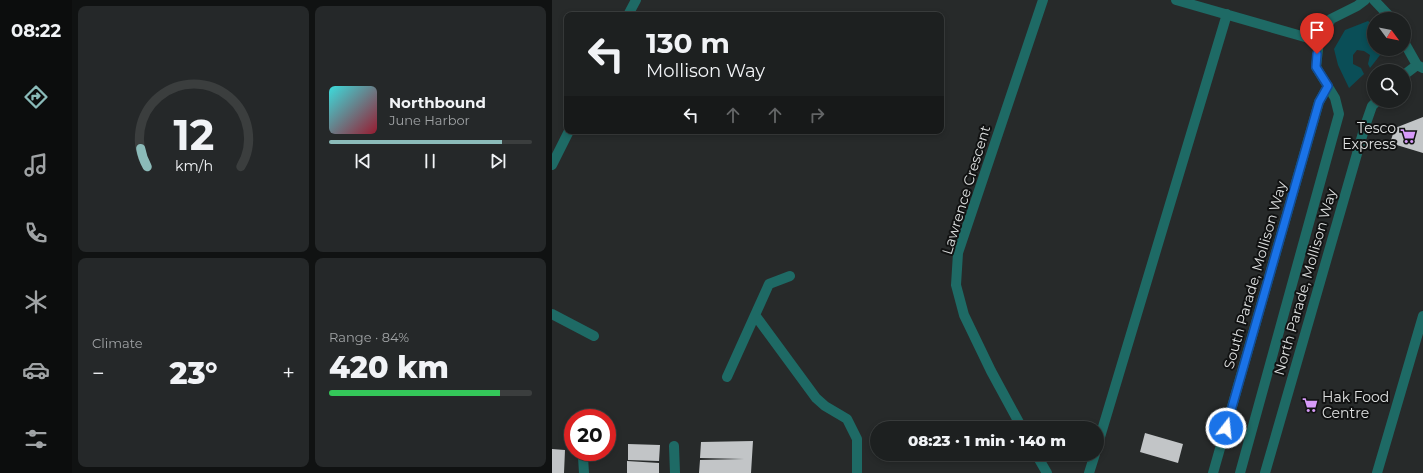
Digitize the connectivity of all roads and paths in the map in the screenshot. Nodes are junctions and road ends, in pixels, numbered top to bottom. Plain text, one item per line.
1 (636, 0) edge
2 (1043, 0) edge
3 (1176, 0) edge
4 (1365, 0) edge
5 (1374, 0) edge
6 (630, 12) edge
7 (1385, 12) edge
8 (1227, 14) junction
9 (1319, 41) junction
10 (1411, 52) edge
11 (1420, 66) edge
12 (1411, 71) edge
13 (1328, 86) junction
14 (1371, 108) edge
15 (568, 134) edge
16 (552, 165) edge
17 (790, 276) dead end
18 (552, 314) edge
19 (755, 315) junction
20 (1423, 316) edge
21 (594, 336) dead end
22 (727, 377) dead end
23 (1018, 421) edge
24 (1104, 424) edge
25 (674, 446) dead end
26 (583, 461) edge
27 (1040, 461) edge
28 (1093, 461) edge
29 (584, 473) edge
30 (675, 473) edge
31 (857, 473) edge
32 (1047, 473) edge
33 (1089, 473) edge
34 (1213, 473) edge
35 (1240, 473) edge
36 (1265, 473) edge
37 (1377, 473) edge

1 - 6 street
2 - 23 street, Lawrence Crescent
3 - 8 street
4 - 9 street
5 - 7 street
8 - 9 street
8 - 24 street
9 - 13 street
10 - 11 street
11 - 12 street
13 - 34 street, South Parade, Mollison Way
13 - 35 street
14 - 36 street, North Parade, Mollison Way
15 - 16 street
17 - 19 street
18 - 21 street
19 - 22 street
19 - 31 street
20 - 37 street
25 - 30 street
26 - 29 street
27 - 32 street
28 - 33 street

